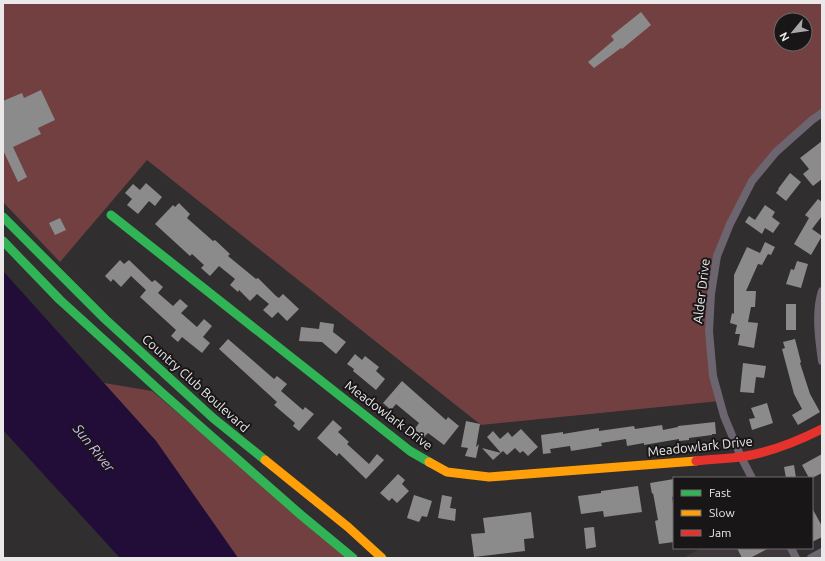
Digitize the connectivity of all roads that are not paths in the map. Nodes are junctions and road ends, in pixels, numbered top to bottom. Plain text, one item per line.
1 (822, 113) edge
2 (111, 215) dead end
3 (3, 217) edge
4 (3, 241) edge
5 (822, 292) edge
6 (822, 361) edge
7 (822, 429) edge
8 (741, 457) junction
9 (751, 477) edge
10 (792, 549) edge
11 (822, 552) edge
12 (353, 558) edge
13 (382, 558) edge
14 (796, 558) edge
15 (811, 558) edge

1 - 8 street, Alder Drive
2 - 8 main road, Meadowlark Drive
3 - 13 main road, Country Club Boulevard
4 - 12 main road
5 - 6 street
7 - 8 main road, Meadowlark Drive
8 - 9 street, Alder Drive
10 - 14 street
11 - 15 street

